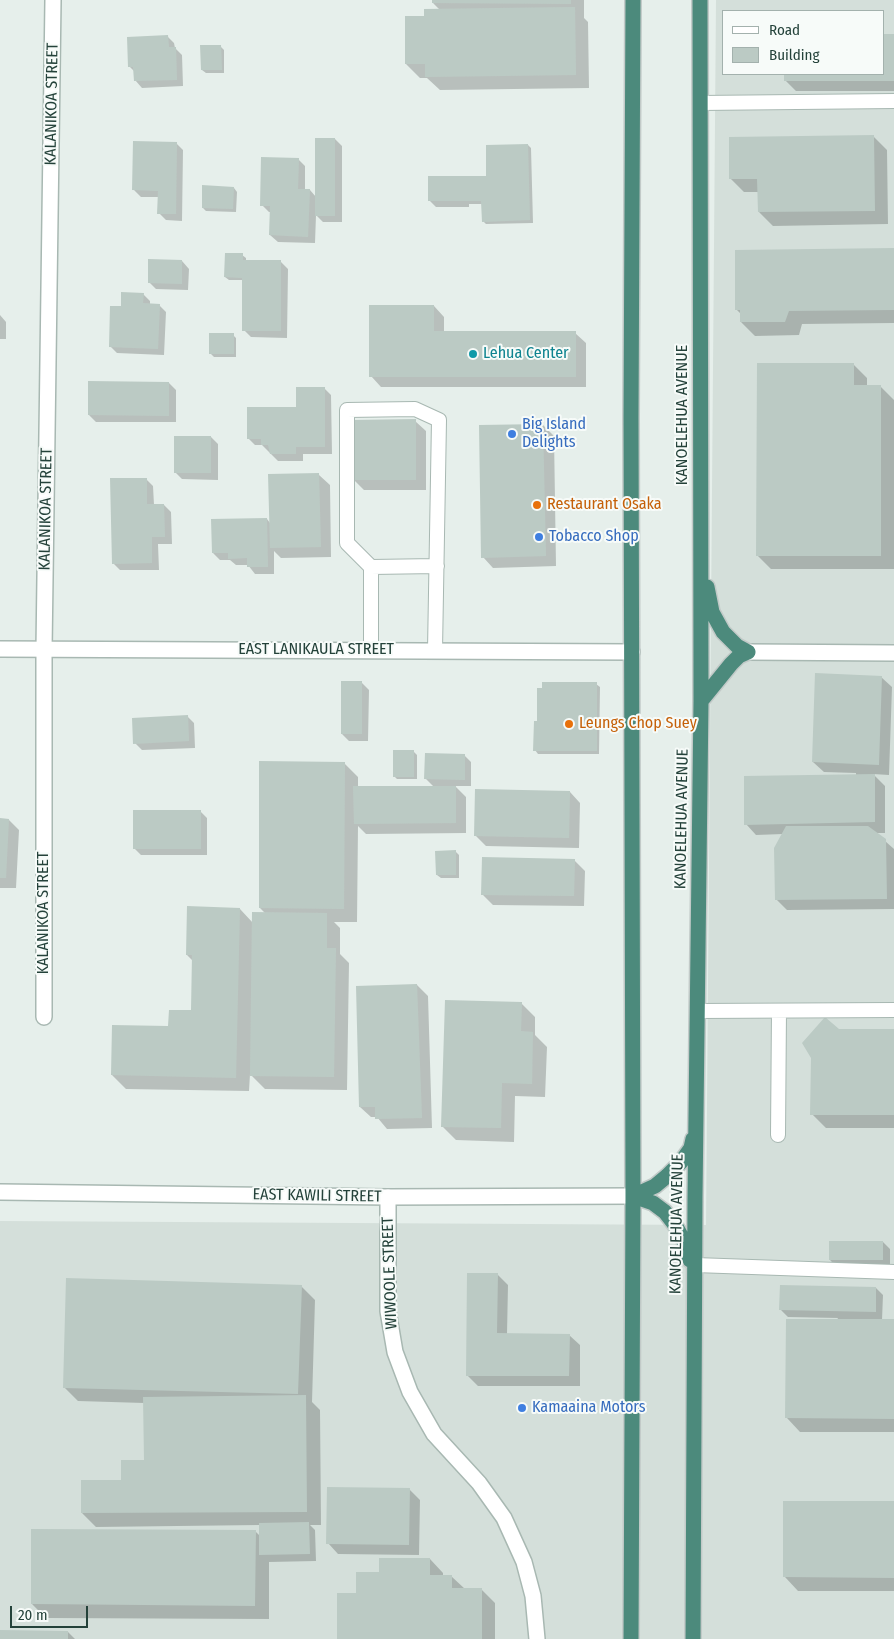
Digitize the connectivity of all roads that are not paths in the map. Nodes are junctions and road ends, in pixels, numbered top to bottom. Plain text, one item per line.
1 (53, 0) edge
2 (633, 0) edge
3 (700, 0) edge
4 (894, 101) edge
5 (700, 103) junction
6 (701, 564) junction
7 (371, 566) junction
8 (437, 566) junction
9 (0, 649) edge
10 (44, 649) junction
11 (371, 650) junction
12 (435, 650) junction
13 (632, 652) junction
14 (748, 652) junction
15 (894, 653) edge
16 (701, 701) junction
17 (894, 1010) edge
18 (698, 1011) junction
19 (779, 1011) junction
20 (44, 1017) dead end
21 (696, 1128) junction
22 (778, 1135) dead end
23 (0, 1192) edge
24 (633, 1196) junction
25 (388, 1197) junction
26 (694, 1270) junction
27 (894, 1272) edge
28 (537, 1639) edge
29 (631, 1639) edge
30 (693, 1639) edge

1 - 10 street, KALANIKOA STREET
2 - 13 highway
3 - 5 highway, KANOELEHUA AVENUE
4 - 5 lane
5 - 6 highway, KANOELEHUA AVENUE
6 - 14 highway
6 - 16 highway, KANOELEHUA AVENUE
7 - 8 lane
7 - 8 lane
7 - 11 lane
8 - 12 lane
9 - 10 street, EAST LANIKAULA STREET
10 - 11 street, EAST LANIKAULA STREET
10 - 20 street, KALANIKOA STREET
11 - 12 street, EAST LANIKAULA STREET
12 - 13 street, EAST LANIKAULA STREET
13 - 24 highway
14 - 15 street
14 - 16 highway
16 - 18 highway, KANOELEHUA AVENUE
17 - 19 lane
18 - 19 lane
18 - 21 highway, KANOELEHUA AVENUE
19 - 22 lane
21 - 24 highway
21 - 26 highway, KANOELEHUA AVENUE
23 - 25 street, EAST KAWILI STREET
24 - 25 street, EAST KAWILI STREET
24 - 26 highway
24 - 29 highway
25 - 28 street, WIWOOLE STREET
26 - 27 lane
26 - 30 highway, KANOELEHUA AVENUE

